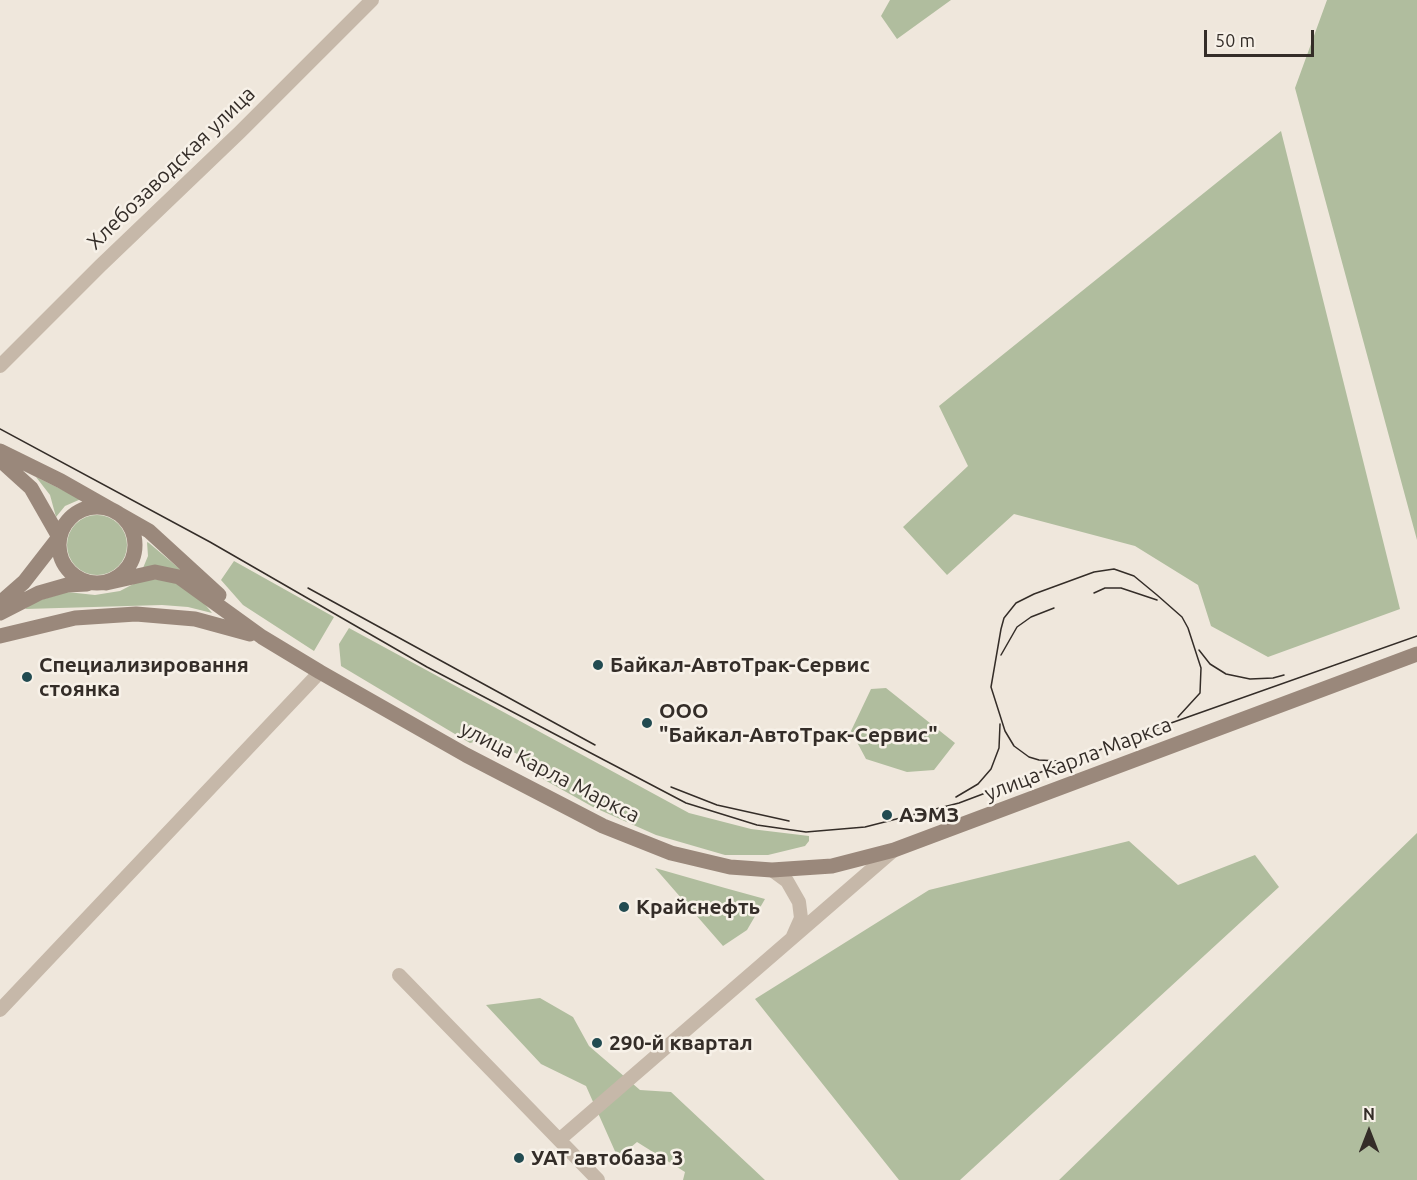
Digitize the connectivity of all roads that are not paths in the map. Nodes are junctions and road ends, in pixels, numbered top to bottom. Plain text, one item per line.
1 (372, 0) edge
2 (0, 366) edge
3 (0, 451) edge
4 (0, 460) edge
5 (114, 511) junction
6 (59, 537) junction
7 (100, 584) junction
8 (0, 603) edge
9 (0, 613) edge
10 (0, 636) edge
11 (262, 637) junction
12 (1417, 654) edge
13 (320, 672) junction
14 (894, 850) junction
15 (772, 870) junction
16 (789, 943) junction
17 (399, 975) dead end
18 (0, 1010) edge
19 (559, 1140) junction
20 (598, 1180) edge

1 - 2 street, Хлебозаводская улица
3 - 5 street, улица Карла Маркса
4 - 6 street
5 - 6 street
5 - 7 street
5 - 11 street, улица Карла Маркса
6 - 7 street
6 - 8 street
7 - 9 street, улица Карла Маркса
7 - 11 street, улица Карла Маркса
10 - 11 street
11 - 13 street, улица Карла Маркса
12 - 14 street, улица Карла Маркса
13 - 15 street, улица Карла Маркса
13 - 18 street
14 - 15 street, улица Карла Маркса
14 - 16 street
15 - 16 street
16 - 19 street
17 - 19 street
19 - 20 street

